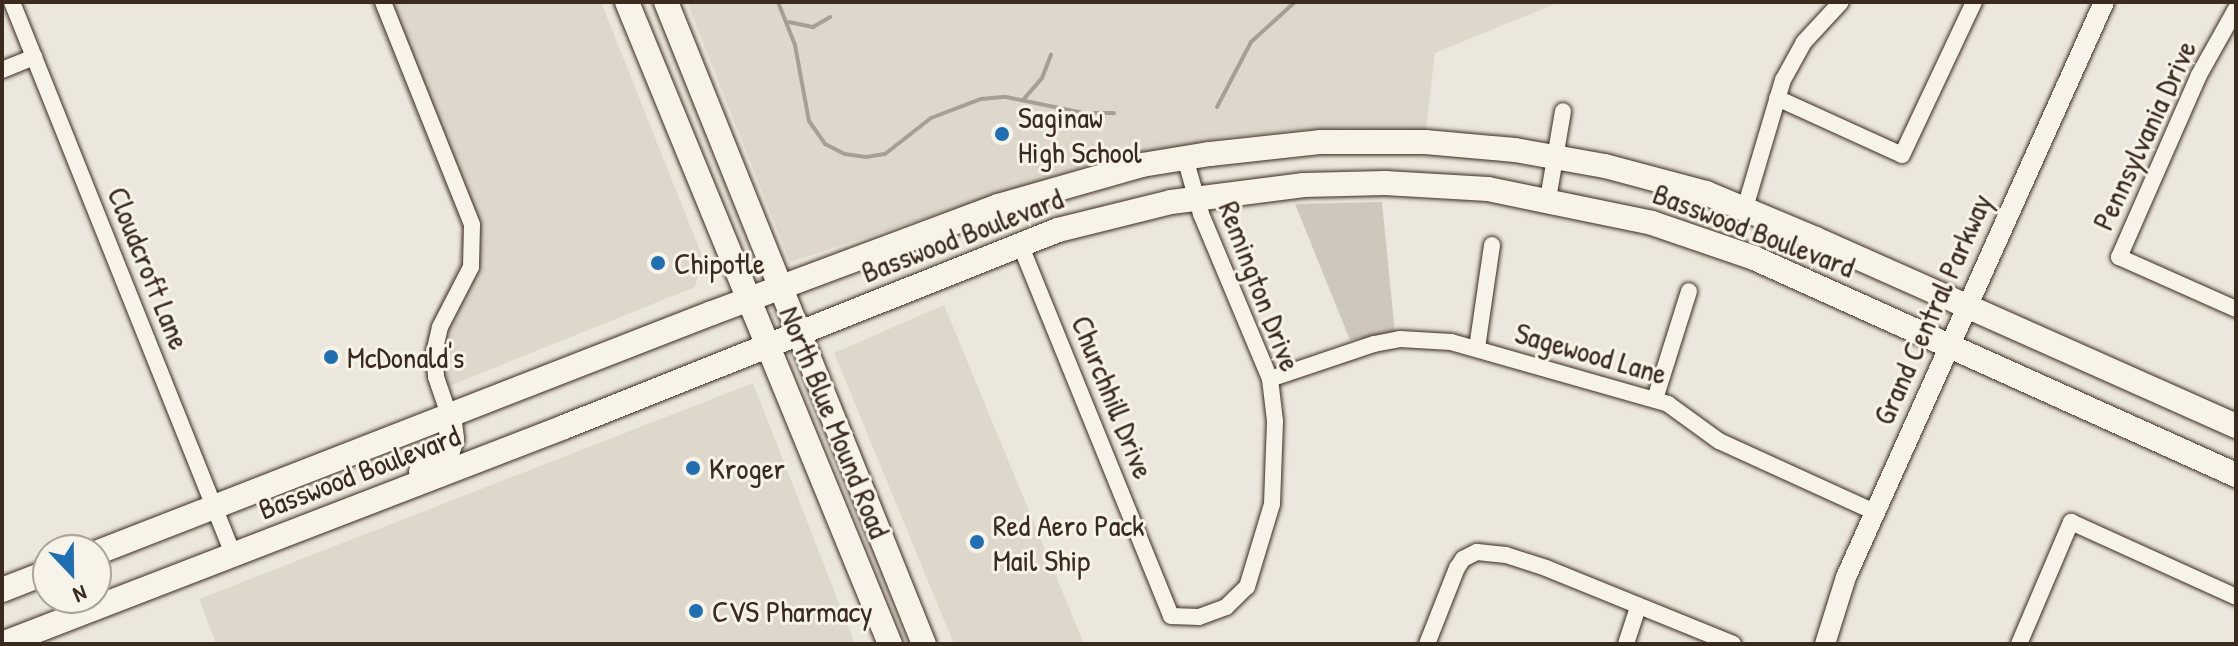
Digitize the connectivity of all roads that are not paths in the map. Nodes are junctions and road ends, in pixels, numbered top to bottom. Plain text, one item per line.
1 (12, 2) edge
2 (383, 2) edge
3 (627, 2) edge
4 (666, 2) edge
5 (1841, 2) edge
6 (1974, 2) edge
7 (2104, 2) edge
8 (2226, 2) edge
9 (2236, 9) edge
10 (34, 57) junction
11 (2, 70) edge
12 (1777, 98) junction
13 (1563, 111) dead end
14 (1555, 157) junction
15 (1185, 158) junction
16 (1195, 197) junction
17 (1548, 199) junction
18 (1745, 208) junction
19 (1020, 244) junction
20 (1492, 245) dead end
21 (780, 289) junction
22 (1689, 291) dead end
23 (751, 300) junction
24 (1965, 308) junction
25 (2236, 309) edge
26 (798, 333) junction
27 (770, 344) junction
28 (1949, 344) junction
29 (1477, 348) junction
30 (1270, 379) junction
31 (1655, 399) junction
32 (449, 415) junction
33 (2236, 426) edge
34 (2236, 475) edge
35 (398, 491) junction
36 (214, 507) junction
37 (1875, 512) junction
38 (112, 547) edge
39 (233, 554) junction
40 (32, 578) edge
41 (2, 590) edge
42 (2236, 597) edge
43 (1638, 606) junction
44 (1171, 616) joint
45 (2, 644) edge
46 (890, 644) edge
47 (924, 644) edge
48 (1427, 644) edge
49 (1626, 644) edge
50 (1733, 644) edge
51 (1825, 644) edge
52 (2019, 644) edge

1 - 10 street, Cloudcroft Lane
2 - 32 street
3 - 23 main road, North Blue Mound Road
4 - 21 main road, North Blue Mound Road
5 - 12 street
6 - 12 street
7 - 24 street, Grand Central Parkway
8 - 9 street
9 - 25 street, Pennsylvania Drive
10 - 11 street
10 - 36 street, Cloudcroft Lane
12 - 18 street
13 - 14 street
14 - 15 main road, Basswood Boulevard
14 - 17 street
14 - 18 main road, Basswood Boulevard
15 - 16 street, Remington Drive
15 - 21 main road, Basswood Boulevard
16 - 17 main road, Basswood Boulevard
16 - 19 main road, Basswood Boulevard
16 - 30 street, Remington Drive
17 - 28 main road, Basswood Boulevard
18 - 24 main road, Basswood Boulevard
19 - 26 main road, Basswood Boulevard
19 - 44 street, Churchhill Drive
20 - 29 street
21 - 23 main road, Basswood Boulevard
21 - 26 main road, North Blue Mound Road
22 - 31 street
23 - 27 main road, North Blue Mound Road
23 - 32 main road, Basswood Boulevard
24 - 28 street, Grand Central Parkway
24 - 33 main road, Basswood Boulevard
26 - 27 main road, Basswood Boulevard
26 - 47 main road, North Blue Mound Road
27 - 35 main road, Basswood Boulevard
27 - 46 main road, North Blue Mound Road
28 - 34 main road, Basswood Boulevard
28 - 37 street, Grand Central Parkway
29 - 30 street, Sagewood Lane
29 - 31 street, Sagewood Lane
30 - 44 street, Remington Drive
31 - 37 street, Sagewood Lane
32 - 35 main road
32 - 36 main road, Basswood Boulevard
35 - 39 main road, Basswood Boulevard
36 - 38 main road, Basswood Boulevard
36 - 39 street, Cloudcroft Lane
37 - 51 street, Grand Central Parkway
39 - 45 main road, Basswood Boulevard
40 - 41 main road
42 - 52 street
43 - 48 street
43 - 49 street
43 - 50 street

